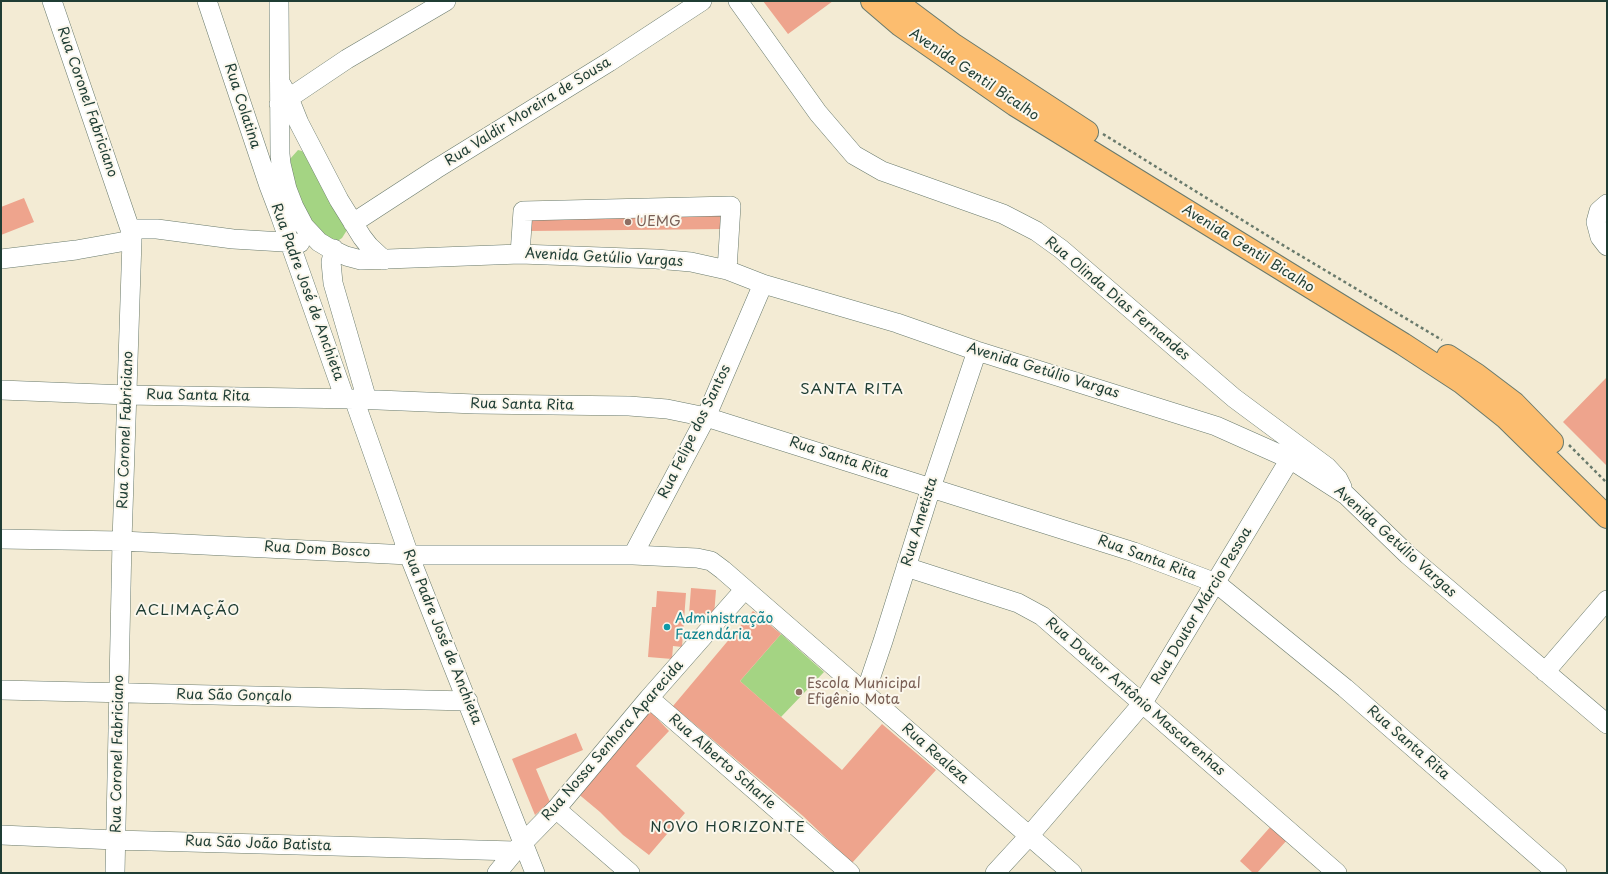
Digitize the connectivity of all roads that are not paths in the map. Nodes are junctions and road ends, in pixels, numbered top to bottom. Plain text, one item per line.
1 (52, 1) edge
2 (207, 1) edge
3 (279, 1) edge
4 (446, 1) edge
5 (702, 1) edge
6 (738, 1) edge
7 (872, 1) edge
8 (895, 1) edge
9 (283, 95) junction
10 (309, 143) junction
11 (280, 159) junction
12 (269, 186) junction
13 (1607, 204) edge
14 (353, 223) junction
15 (131, 235) junction
16 (290, 242) junction
17 (1607, 246) edge
18 (330, 247) junction
19 (520, 254) junction
20 (1, 259) edge
21 (384, 260) junction
22 (727, 270) junction
23 (763, 284) junction
24 (977, 351) junction
25 (1, 390) edge
26 (127, 395) junction
27 (355, 399) junction
28 (706, 417) junction
29 (1301, 459) junction
30 (931, 488) junction
31 (1346, 495) joint
32 (1607, 496) edge
33 (1607, 517) edge
34 (1, 538) edge
35 (122, 541) junction
36 (409, 555) junction
37 (633, 555) junction
38 (906, 567) junction
39 (1216, 583) junction
40 (744, 590) junction
41 (1607, 600) edge
42 (1545, 672) junction
43 (1, 690) edge
44 (119, 693) junction
45 (865, 694) junction
46 (649, 698) junction
47 (468, 701) junction
48 (1142, 704) junction
49 (1607, 724) edge
50 (556, 809) junction
51 (1, 835) edge
52 (1029, 836) junction
53 (116, 840) junction
54 (519, 847) junction
55 (1333, 872) edge
56 (114, 873) edge
57 (497, 873) edge
58 (535, 873) edge
59 (630, 873) edge
60 (850, 873) edge
61 (995, 873) edge
62 (1072, 873) edge
63 (1557, 873) edge

1 - 15 street, Rua Coronel Fabriciano
2 - 12 street, Rua Colatina
3 - 9 street
4 - 9 street
5 - 14 street, Rua Valdir Moreira de Sousa
6 - 29 street, Rua Olinda Dias Fernandes
7 - 33 main road, Avenida Gentil Bicalho
8 - 32 main road, Avenida Gentil Bicalho
9 - 10 street
9 - 11 street
10 - 11 street
10 - 14 street
11 - 12 street
11 - 18 street
12 - 16 street, Rua Padre José de Anchieta
13 - 17 street
14 - 18 street
14 - 21 street
15 - 16 street
15 - 20 street
15 - 26 street, Rua Coronel Fabriciano
16 - 18 street
16 - 27 street, Rua Padre José de Anchieta
18 - 21 street, Avenida Getúlio Vargas
18 - 27 street, Rua Padre José de Anchieta
19 - 21 street, Avenida Getúlio Vargas
19 - 22 street, Avenida Getúlio Vargas
19 - 22 street
22 - 23 street, Avenida Getúlio Vargas
23 - 24 street, Avenida Getúlio Vargas
23 - 28 street, Rua Felipe dos Santos
24 - 29 street, Avenida Getúlio Vargas
24 - 30 street, Rua Ametista
25 - 26 street, Rua Santa Rita
26 - 27 street, Rua Santa Rita
26 - 35 street, Rua Coronel Fabriciano
27 - 28 street, Rua Santa Rita
27 - 36 street, Rua Padre José de Anchieta
28 - 30 street, Rua Santa Rita
28 - 37 street, Rua Felipe dos Santos
29 - 31 street, Rua Olinda Dias Fernandes
29 - 39 street, Rua Doutor Márcio Pessoa
30 - 38 street, Rua Ametista
30 - 39 street, Rua Santa Rita
31 - 42 street, Avenida Getúlio Vargas
34 - 35 street, Rua Dom Bosco
35 - 36 street, Rua Dom Bosco
35 - 44 street, Rua Coronel Fabriciano
36 - 37 street, Rua Dom Bosco
36 - 47 street, Rua Padre José de Anchieta
37 - 40 street, Rua Realeza
38 - 45 street, Rua Ametista
38 - 48 street, Rua Doutor Antônio Mascarenhas
39 - 48 street, Rua Doutor Márcio Pessoa
39 - 63 street, Rua Santa Rita
40 - 45 street, Rua Realeza
40 - 46 street, Rua Nossa Senhora Aparecida
41 - 42 street
42 - 49 street, Avenida Getúlio Vargas
43 - 44 street, Rua São Gonçalo
44 - 47 street, Rua São Gonçalo
44 - 53 street, Rua Coronel Fabriciano
45 - 52 street, Rua Realeza
46 - 50 street, Rua Nossa Senhora Aparecida
46 - 60 street, Rua Alberto Scharle
47 - 54 street, Rua Padre José de Anchieta
48 - 52 street, Rua Doutor Márcio Pessoa
48 - 55 street, Rua Doutor Antônio Mascarenhas
50 - 54 street, Rua Nossa Senhora Aparecida
50 - 59 street
51 - 53 street, Rua São João Batista
52 - 61 street, Rua Doutor Márcio Pessoa
52 - 62 street, Rua Realeza
53 - 54 street, Rua São João Batista
53 - 56 street, Rua Coronel Fabriciano
54 - 57 street, Rua Nossa Senhora Aparecida
54 - 58 street, Rua Padre José de Anchieta

